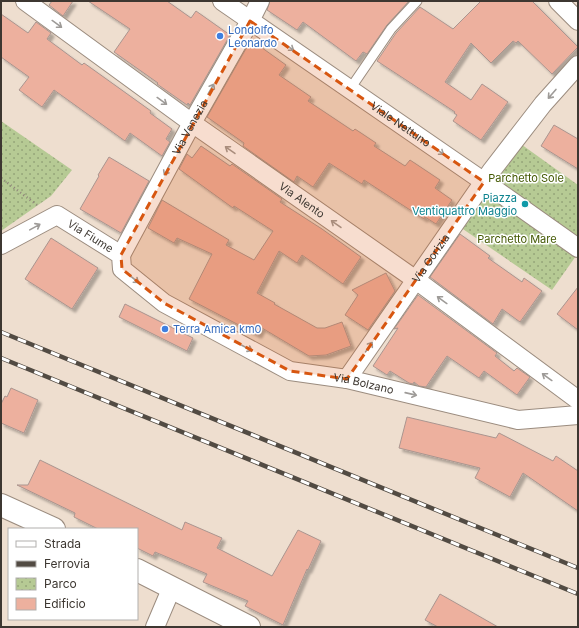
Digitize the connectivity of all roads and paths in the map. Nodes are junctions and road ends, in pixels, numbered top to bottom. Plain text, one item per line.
1 (25, 1) edge
2 (222, 1) edge
3 (260, 1) edge
4 (417, 1) edge
5 (558, 1) edge
6 (250, 20) junction
7 (578, 20) edge
8 (578, 65) edge
9 (350, 89) junction
10 (192, 123) junction
11 (1, 178) edge
12 (484, 182) junction
13 (39, 206) dead end
14 (1, 246) edge
15 (578, 248) edge
16 (121, 255) junction
17 (416, 280) junction
18 (164, 303) joint
19 (347, 379) junction
20 (578, 400) edge
21 (578, 415) edge
22 (1, 505) edge
23 (52, 528) edge
24 (138, 570) edge
25 (172, 587) junction
26 (155, 627) edge
27 (249, 627) edge

1 -> 10 street, Via Alento
2 - 6 street, Viale Nettuno
3 - 6 street, Via Venezia
4 - 9 lane
5 - 7 street
6 -> 9 street, Viale Nettuno
10 -> 6 street, Via Venezia
8 -> 12 street, Via Gorizia
9 -> 12 street, Viale Nettuno
10 -> 16 street, Via Venezia
17 -> 10 street, Via Alento
11 - 13 path
12 - 15 street, Viale Nettuno
12 - 17 street, Via Gorizia
14 -> 16 street, Via Fiume
16 -> 18 street, Via Fiume
19 -> 17 street, Via Gorizia
20 -> 17 street, Via Alento
18 -> 19 street, Via Bolzano
19 -> 21 street, Via Bolzano
22 - 23 main road
24 - 25 main road
25 - 26 street
25 - 27 main road

